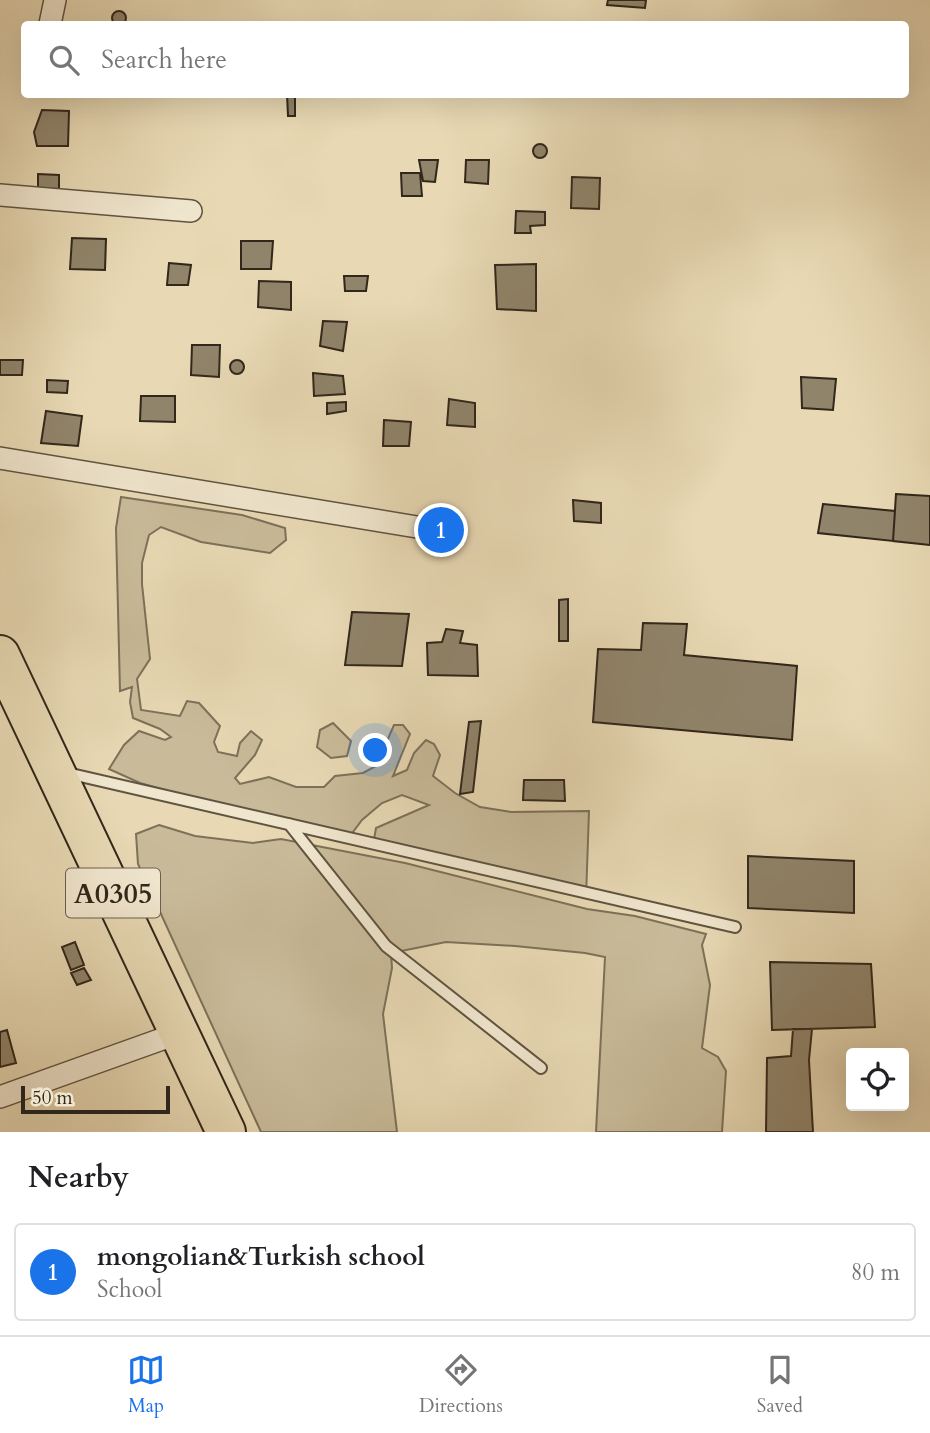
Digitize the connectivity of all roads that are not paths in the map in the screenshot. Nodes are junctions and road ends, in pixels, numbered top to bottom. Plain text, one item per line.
1 (54, 0) edge
2 (50, 21) edge
3 (0, 195) edge
4 (191, 211) dead end
5 (0, 458) edge
6 (441, 530) dead end
7 (0, 655) edge
8 (54, 770) junction
9 (289, 824) junction
10 (735, 927) dead end
11 (180, 1032) junction
12 (541, 1069) dead end
13 (0, 1097) edge
14 (226, 1132) edge

1 - 2 street
3 - 4 street
5 - 6 street
7 - 8 highway, A0305
8 - 9 lane
8 - 11 highway, A0305
9 - 10 lane
9 - 12 lane
11 - 13 street
11 - 14 highway, A0305

